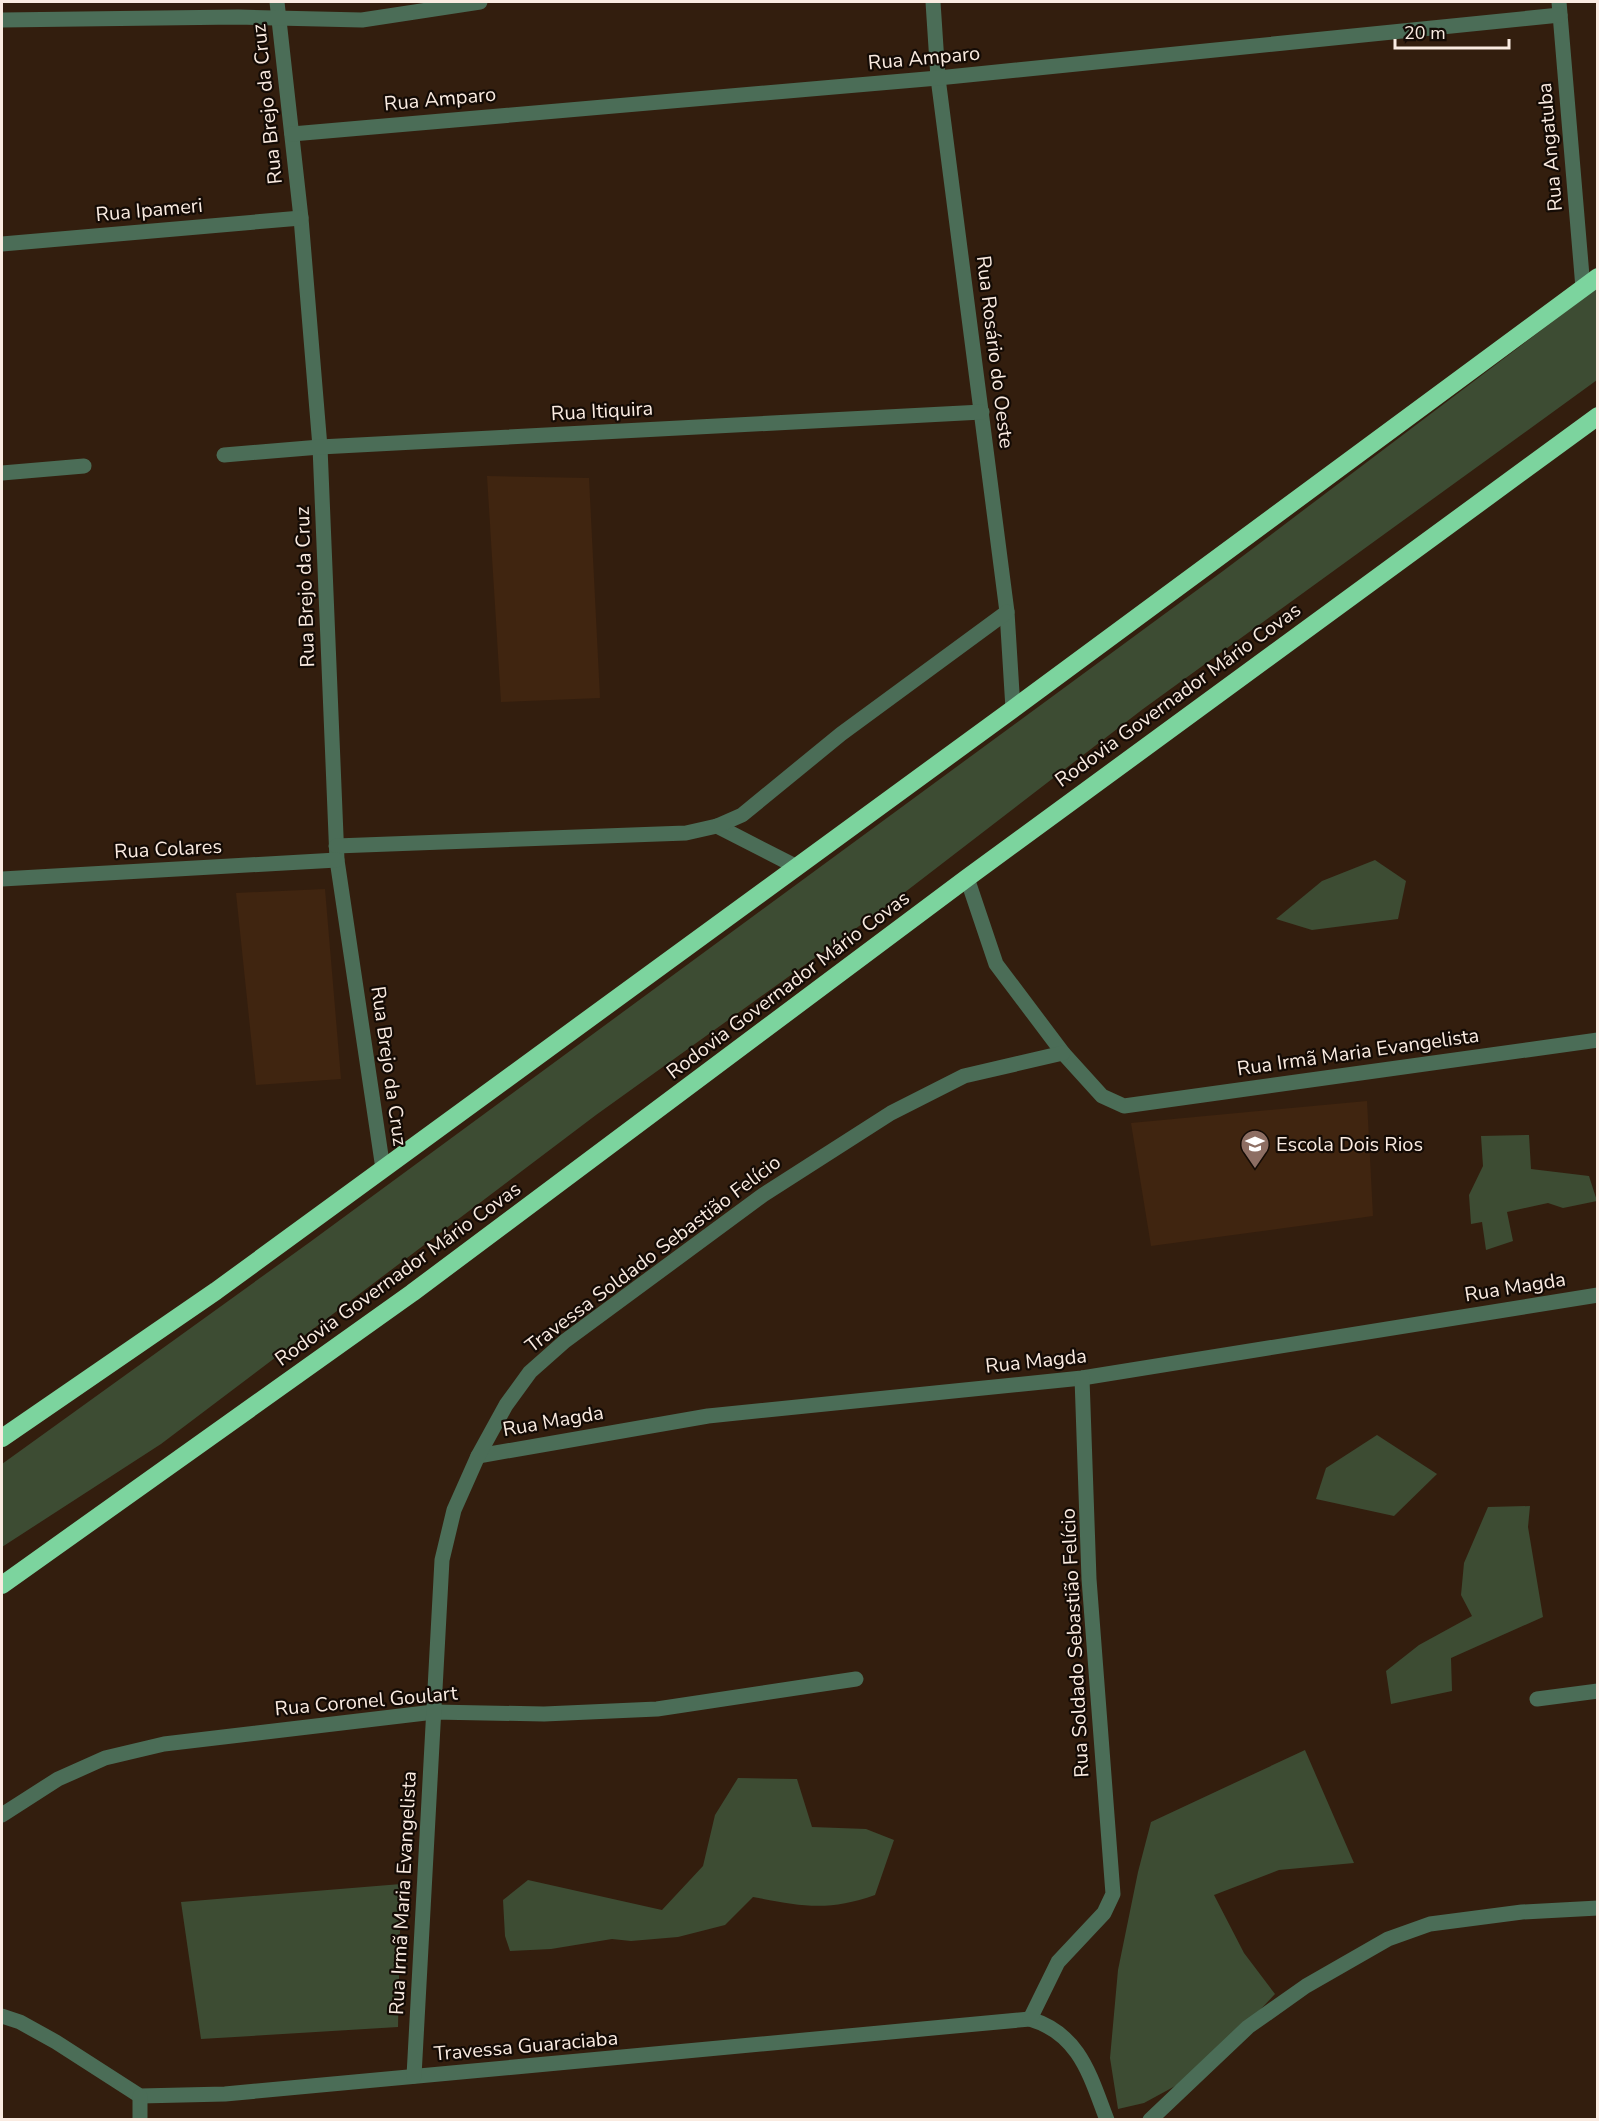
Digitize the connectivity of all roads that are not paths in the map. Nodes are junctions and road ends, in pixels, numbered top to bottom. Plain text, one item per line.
1 (277, 2) edge
2 (480, 2) edge
3 (933, 2) edge
4 (1559, 8) edge
5 (278, 18) junction
6 (2, 20) edge
7 (938, 78) junction
8 (292, 134) junction
9 (301, 218) junction
10 (2, 244) edge
11 (1590, 283) edge
12 (982, 412) junction
13 (1598, 416) edge
14 (320, 447) junction
15 (224, 455) dead end
16 (84, 466) dead end
17 (2, 473) edge
18 (1007, 612) junction
19 (1013, 709) junction
20 (717, 826) junction
21 (336, 853) junction
22 (797, 867) junction
23 (2, 879) edge
24 (967, 879) junction
25 (1598, 1040) edge
26 (1063, 1053) junction
27 (382, 1169) junction
28 (1598, 1295) edge
29 (1082, 1378) junction
30 (2, 1438) edge
31 (478, 1456) junction
32 (2, 1585) edge
33 (856, 1679) dead end
34 (1598, 1691) edge
35 (1538, 1699) dead end
36 (434, 1712) junction
37 (2, 1815) edge
38 (1598, 1908) edge
39 (2, 2016) edge
40 (1030, 2019) junction
41 (414, 2076) junction
42 (140, 2096) junction
43 (140, 2120) edge
44 (1107, 2120) edge
45 (1150, 2120) edge

1 - 5 street, Rua Brejo da Cruz
2 - 5 street
3 - 7 street, Rua Rosário do Oeste
4 - 7 street, Rua Amparo
4 - 11 street, Rua Angatuba
5 - 6 street
5 - 8 street, Rua Brejo da Cruz
7 - 8 street, Rua Amparo
7 - 12 street, Rua Rosário do Oeste
8 - 9 street, Rua Brejo da Cruz
9 - 10 street, Rua Ipameri
9 - 14 street, Rua Brejo da Cruz
11 - 19 highway
12 - 14 street, Rua Itiquira
12 - 18 street, Rua Rosário do Oeste
13 - 24 highway, Rodovia Governador Mário Covas
14 - 15 street, Rua Itiquira
14 - 21 street, Rua Brejo da Cruz
16 - 17 street
18 - 19 street, Rua Rosário do Oeste
18 - 20 street, Rua Colares
19 - 22 highway
20 - 21 street, Rua Colares
20 - 22 street
21 - 23 street, Rua Colares
21 - 27 street, Rua Brejo da Cruz
22 - 27 highway
24 - 26 street
24 - 32 highway, Rodovia Governador Mário Covas
25 - 26 street, Rua Irmã Maria Evangelista
26 - 31 street, Travessa Soldado Sebastião Felício
27 - 30 highway
28 - 29 street, Rua Magda
29 - 31 street, Rua Magda
29 - 40 street, Rua Soldado Sebastião Felício
31 - 36 street, Travessa Soldado Sebastião Felício
33 - 36 street, Rua Coronel Goulart
34 - 35 street
36 - 37 street, Rua Coronel Goulart
36 - 41 street, Rua Irmã Maria Evangelista
38 - 45 street
39 - 42 street
40 - 41 street, Travessa Guaraciaba
40 - 44 street
41 - 42 street, Travessa Guaraciaba
42 - 43 street

